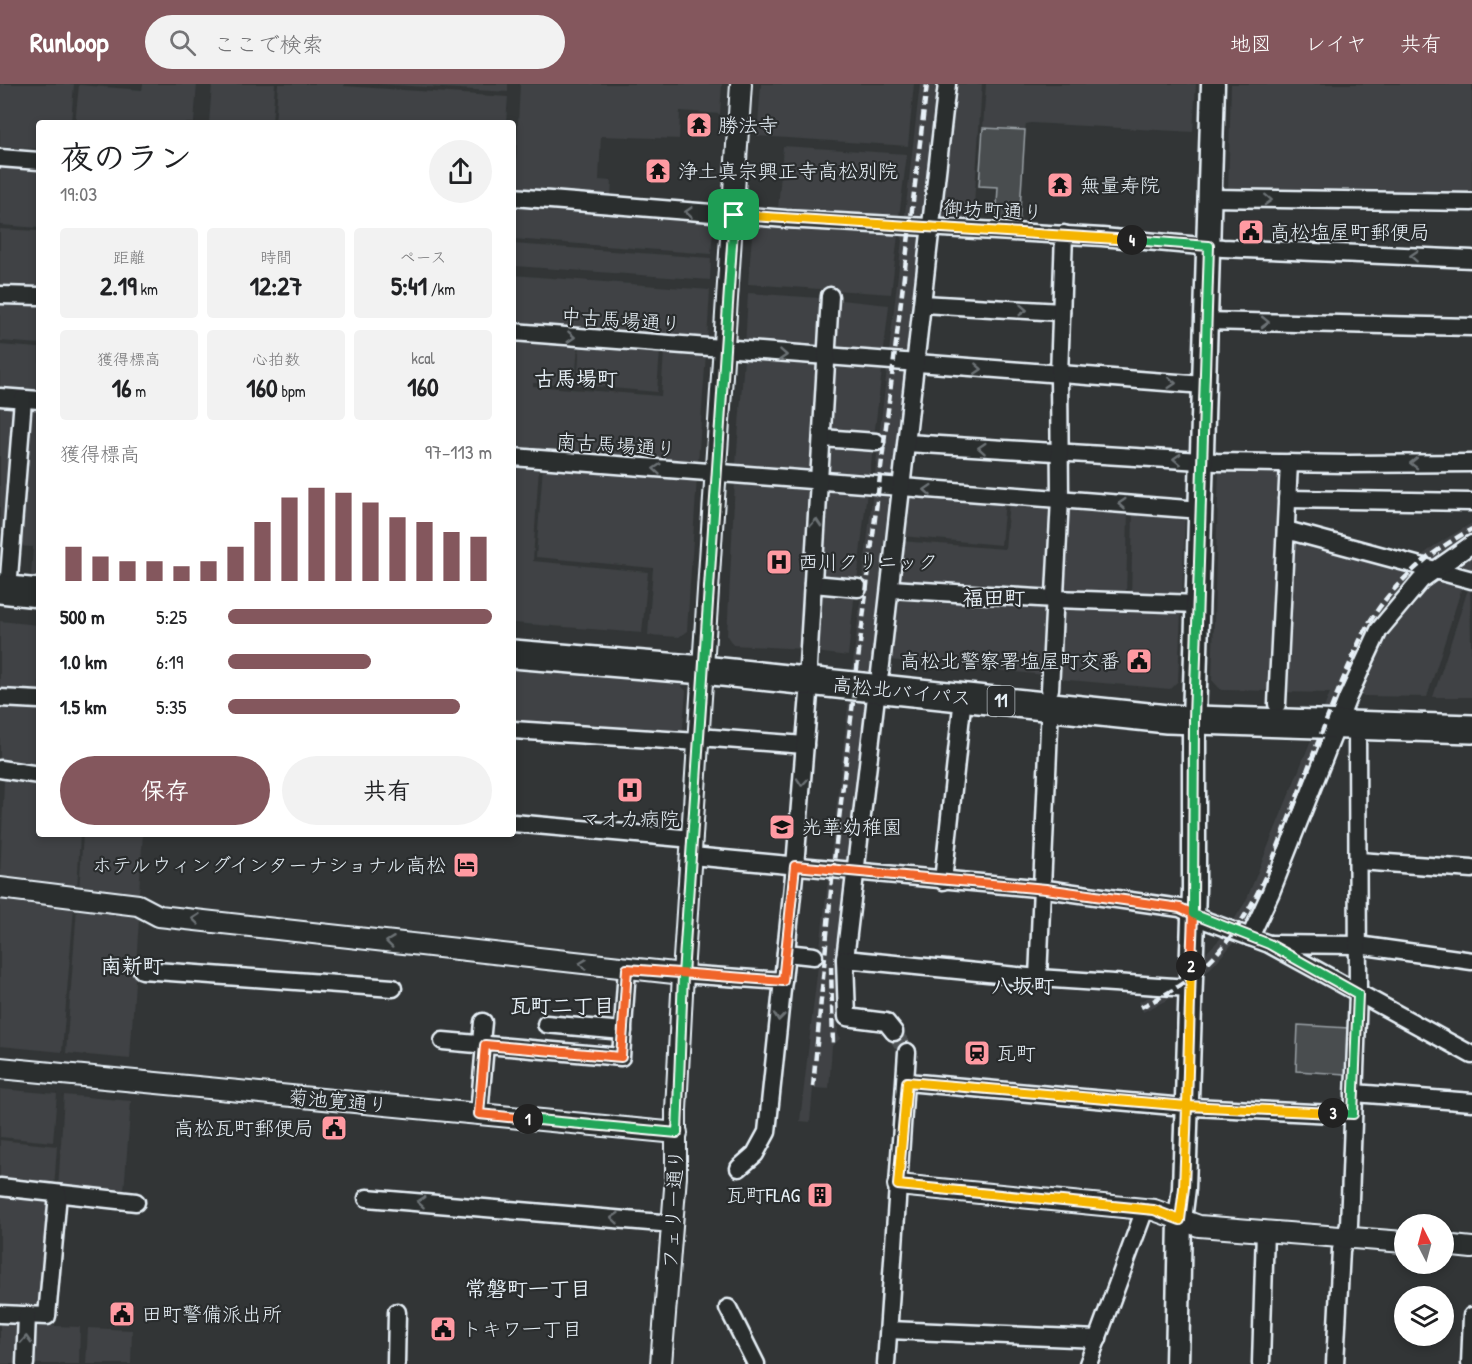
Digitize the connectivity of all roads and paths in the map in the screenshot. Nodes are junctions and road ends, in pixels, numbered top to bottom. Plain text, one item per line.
1 (741, 84) edge
2 (947, 84) edge
3 (1214, 84) edge
4 (0, 158) edge
5 (36, 161) edge
6 (516, 197) edge
7 (1210, 198) junction
8 (1472, 202) edge
9 (734, 215) junction
10 (931, 228) junction
11 (1064, 234) junction
12 (1209, 246) junction
13 (1472, 259) edge
14 (0, 295) edge
15 (36, 296) edge
16 (830, 296) dead end
17 (923, 304) junction
18 (1060, 312) junction
19 (1206, 321) junction
20 (1472, 327) edge
21 (516, 332) edge
22 (725, 349) junction
23 (827, 358) junction
24 (916, 365) junction
25 (1059, 375) junction
26 (1204, 385) junction
27 (0, 397) edge
28 (31, 400) edge
29 (822, 438) junction
30 (876, 442) dead end
31 (907, 443) junction
32 (1059, 453) junction
33 (516, 457) edge
34 (1202, 460) junction
35 (1289, 463) junction
36 (1472, 463) edge
37 (716, 474) junction
38 (819, 481) junction
39 (903, 488) junction
40 (1060, 499) junction
41 (1287, 499) junction
42 (1472, 502) edge
43 (1201, 510) junction
44 (1286, 530) junction
45 (1472, 544) edge
46 (1434, 570) junction
47 (1472, 580) edge
48 (813, 584) junction
49 (858, 588) dead end
50 (891, 589) junction
51 (36, 593) edge
52 (3, 595) edge
53 (1055, 599) junction
54 (1198, 604) junction
55 (36, 608) edge
56 (516, 639) edge
57 (516, 654) edge
58 (704, 663) junction
59 (808, 673) junction
60 (879, 680) junction
61 (963, 696) junction
62 (0, 698) edge
63 (1050, 698) junction
64 (36, 700) edge
65 (1277, 704) junction
66 (1194, 711) junction
67 (1472, 711) edge
68 (1346, 718) junction
69 (1472, 729) edge
70 (516, 730) edge
71 (699, 740) junction
72 (805, 745) junction
73 (0, 769) edge
74 (36, 774) edge
75 (516, 823) edge
76 (692, 847) junction
77 (1359, 861) junction
78 (795, 866) junction
79 (1472, 869) edge
80 (855, 871) junction
81 (943, 881) junction
82 (0, 888) edge
83 (1042, 889) junction
84 (1193, 914) junction
85 (1250, 937) junction
86 (1269, 944) junction
87 (1358, 945) junction
88 (786, 953) junction
89 (814, 956) dead end
90 (845, 959) junction
91 (1472, 961) edge
92 (627, 969) junction
93 (142, 970) dead end
94 (683, 975) junction
95 (1038, 978) junction
96 (783, 981) junction
97 (393, 988) dead end
98 (1190, 988) junction
99 (1358, 994) junction
100 (483, 1022) dead end
101 (546, 1024) dead end
102 (623, 1031) junction
103 (894, 1032) tunnel mouth
104 (443, 1041) dead end
105 (485, 1045) junction
106 (907, 1052) tunnel mouth
107 (1472, 1055) edge
108 (0, 1068) edge
109 (907, 1082) junction
110 (1354, 1093) junction
111 (1472, 1102) edge
112 (1187, 1106) junction
113 (479, 1114) junction
114 (1353, 1114) junction
115 (677, 1133) junction
116 (739, 1168) dead end
117 (898, 1185) junction
118 (0, 1187) edge
119 (58, 1194) junction
120 (367, 1198) dead end
121 (136, 1202) dead end
122 (1145, 1209) junction
123 (1180, 1220) junction
124 (673, 1224) junction
125 (1265, 1230) junction
126 (1344, 1237) junction
127 (1394, 1241) edge
128 (1454, 1246) edge
129 (1472, 1248) edge
130 (728, 1308) dead end
131 (397, 1312) dead end
132 (0, 1314) edge
133 (27, 1315) junction
134 (1472, 1316) edge
135 (889, 1330) junction
136 (1098, 1339) junction
137 (25, 1364) edge
138 (396, 1364) edge
139 (661, 1364) edge
140 (756, 1364) edge
141 (886, 1364) edge
142 (1088, 1364) edge
143 (1177, 1364) edge
144 (1261, 1364) edge
145 (1335, 1364) edge
146 (1470, 1364) edge

1 - 9 street, フェリー通り
2 - 10 street
3 - 7 main road
4 - 5 street
9 -> 6 street, 御坊町通り
7 -> 8 street
7 - 12 main road
9 - 10 street, 御坊町通り
9 - 22 street, フェリー通り
10 - 11 street, 御坊町通り
10 - 17 street
11 - 12 street, 御坊町通り
11 - 18 street
13 -> 12 street, 御坊町通り
12 - 19 main road
14 - 15 street
16 - 23 street
17 -> 18 street
17 - 24 street
18 - 25 street
19 -> 20 street
19 - 26 main road
21 -> 22 street, 中古馬場通り
22 -> 23 street, 中古馬場通り
22 - 37 street, フェリー通り
23 - 24 street, 中古馬場通り
23 - 29 street
24 -> 25 street, 中古馬場通り
24 - 31 street
25 -> 26 street, 中古馬場通り
25 - 32 street
26 - 34 main road
27 - 28 street
28 - 52 street
29 - 30 street
29 - 38 street
32 -> 31 street
31 - 39 street
34 -> 32 street
32 - 40 street
37 -> 33 street, 南古馬場通り
34 - 35 street
34 - 43 main road
36 -> 35 street
35 - 41 street
37 - 38 street, 南古馬場通り
37 - 58 street, フェリー通り
38 - 39 street, 南古馬場通り
48 -> 38 street
40 -> 39 street, 南古馬場通り
39 - 50 street
43 -> 40 street, 南古馬場通り
40 - 53 street
41 - 42 street
41 - 44 street
43 - 54 main road
44 - 46 street
44 - 65 street
45 - 46 street
46 - 47 street
46 - 68 street
48 - 49 street
48 - 59 street
50 - 53 street
50 - 60 street
51 - 52 highway
52 - 55 highway
53 - 54 street
53 - 63 street
54 - 66 main road
56 - 58 highway, 高松北バイパス / 11
57 - 58 highway, 高松北バイパス / 11
58 - 59 highway, 高松北バイパス / 11
58 - 71 street, フェリー通り
59 - 60 highway, 高松北バイパス / 11
59 - 72 street
60 - 61 highway, 高松北バイパス / 11
60 - 63 highway, 高松北バイパス / 11
60 - 80 street
61 - 63 highway, 高松北バイパス / 11
61 - 81 street
62 - 64 street
63 - 66 highway, 高松北バイパス / 11
63 - 83 street
65 - 66 highway, 高松北バイパス / 11
65 - 68 highway, 高松北バイパス / 11
66 - 68 highway, 高松北バイパス / 11
66 - 84 main road
67 - 68 highway, 高松北バイパス / 11
68 - 69 highway, 高松北バイパス / 11
68 - 77 street
68 - 85 street
70 - 71 street
71 - 72 street
71 - 76 street, フェリー通り
72 -> 78 street
73 - 74 street
75 - 76 street
76 - 78 street
76 - 94 street, フェリー通り
77 - 79 street
77 - 87 street
78 - 80 street
78 - 88 street
80 - 81 street
80 - 90 street
81 - 83 street
92 -> 82 street
83 - 84 street
83 - 95 street
84 - 85 street
84 - 98 main road
85 - 86 street
86 - 87 street
86 - 99 street
87 - 91 street
87 - 99 street
88 - 89 street
88 - 96 street
90 - 95 street
90 - 103 street
92 - 94 street
92 - 102 street
93 - 97 street
94 - 96 street
94 - 115 street, フェリー通り
95 - 98 street
96 -> 116 street
98 - 112 main road
99 - 107 street
99 - 110 street
100 - 105 street
101 - 102 street
102 - 105 street
104 - 105 street
105 - 113 street
106 - 109 street
108 - 113 street, 菊池寛通り
109 - 112 street
109 - 117 street
110 - 111 street
110 - 114 street
112 - 114 street
112 - 123 main road
113 - 115 street, 菊池寛通り
114 - 126 street
115 - 124 street, フェリー通り
117 - 122 street
117 - 135 street
118 - 119 street
119 - 121 street
119 - 133 street
124 -> 120 street
122 - 123 street
122 - 136 street
123 - 125 street
123 - 143 main road
124 - 139 street, フェリー通り
125 - 126 street
125 - 144 street
126 - 127 street
126 - 145 street
128 - 129 street
130 - 140 street
131 - 138 street
132 - 133 street
137 -> 133 street
134 - 146 street
135 - 136 street
135 - 141 street
136 - 142 street

